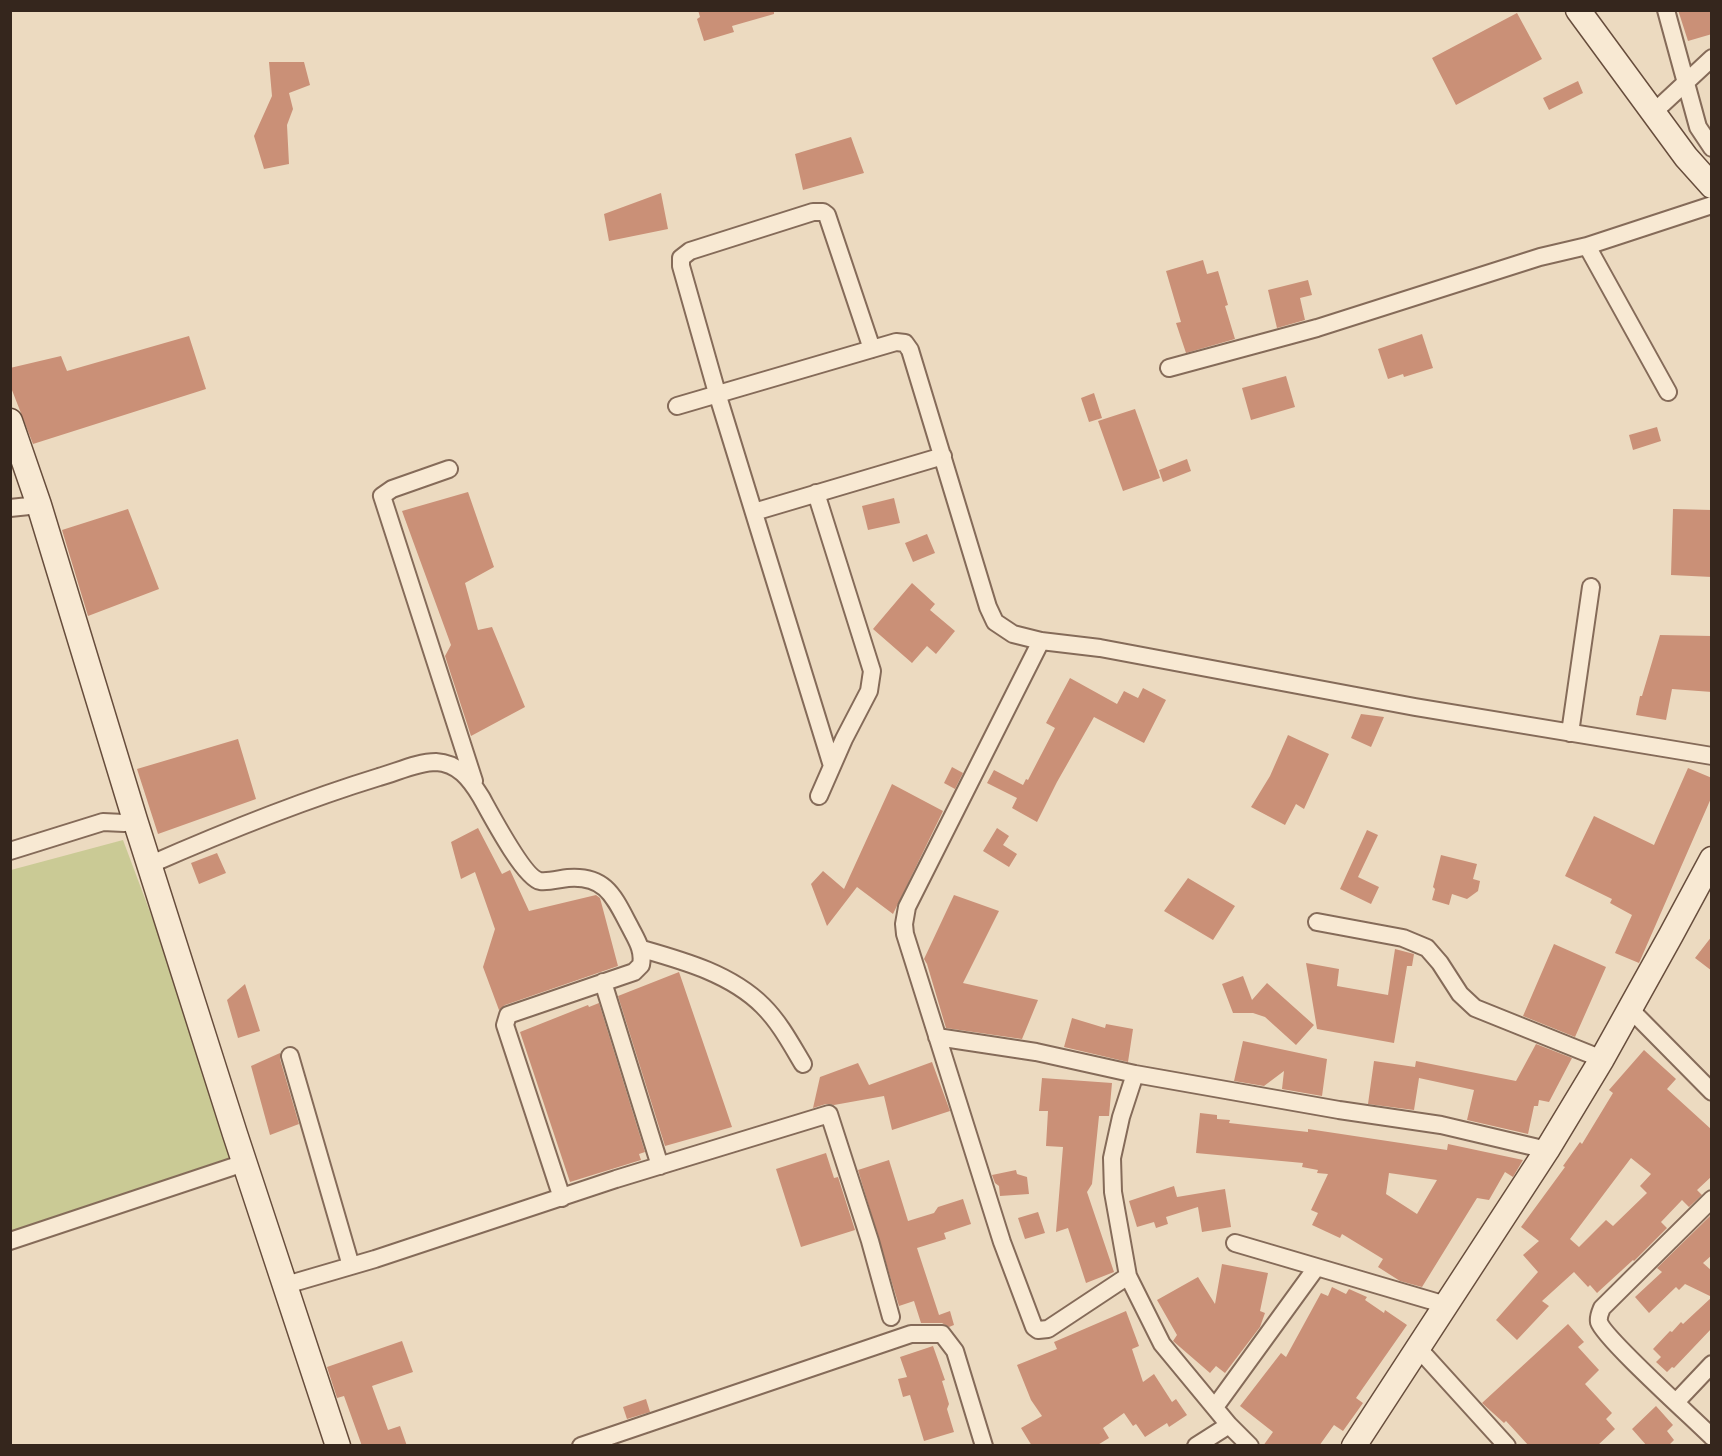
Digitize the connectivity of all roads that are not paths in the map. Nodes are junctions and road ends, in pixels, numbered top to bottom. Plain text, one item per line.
1 (1578, 10) edge
2 (1657, 10) edge
3 (1666, 10) edge
4 (1674, 39) junction
5 (1712, 58) edge
6 (1686, 82) junction
7 (1654, 112) junction
8 (1712, 148) edge
9 (1686, 157) junction
10 (1712, 186) edge
11 (1712, 199) edge
12 (1712, 205) edge
13 (1587, 246) junction
14 (872, 349) junction
15 (1168, 368) dead end
16 (1668, 392) dead end
17 (717, 393) junction
18 (677, 406) dead end
19 (10, 421) edge
20 (943, 456) junction
21 (449, 469) dead end
22 (816, 493) junction
23 (39, 505) junction
24 (10, 508) edge
25 (754, 512) junction
26 (1591, 586) dead end
27 (1041, 641) junction
28 (1570, 733) junction
29 (1712, 756) edge
30 (832, 766) junction
31 (477, 790) junction
32 (819, 796) dead end
33 (135, 820) junction
34 (10, 850) edge
35 (1712, 859) edge
36 (149, 865) junction
37 (1317, 922) dead end
38 (642, 949) junction
39 (603, 982) junction
40 (1629, 1008) junction
41 (938, 1036) junction
42 (290, 1056) dead end
43 (1602, 1059) junction
44 (803, 1064) dead end
45 (1135, 1074) junction
46 (1712, 1092) edge
47 (1547, 1150) junction
48 (244, 1163) junction
49 (660, 1166) junction
50 (562, 1197) junction
51 (1712, 1199) edge
52 (10, 1241) edge
53 (1235, 1243) dead end
54 (351, 1266) junction
55 (1316, 1268) junction
56 (1128, 1276) junction
57 (286, 1285) junction
58 (1446, 1305) junction
59 (891, 1317) dead end
60 (1418, 1348) junction
61 (1712, 1364) edge
62 (1676, 1402) junction
63 (1215, 1407) junction
64 (1229, 1425) junction
65 (1712, 1437) edge
66 (338, 1446) edge
67 (581, 1446) edge
68 (984, 1446) edge
69 (1196, 1446) edge
70 (1250, 1446) edge
71 (1354, 1446) edge
72 (1507, 1446) edge

1 - 7 main road
2 - 4 street
3 - 4 street
4 - 6 street
5 - 6 street
6 - 7 street
6 - 8 street
7 - 9 main road
9 - 10 main road
9 - 11 main road
12 - 13 street
13 - 15 street
13 - 16 street
14 - 17 street
14 - 17 street
14 - 20 street
17 - 18 street
17 - 25 street
19 - 23 main road
20 - 22 street
20 - 27 street
21 - 31 street
22 - 25 street
22 - 30 street
23 - 24 street
23 - 33 main road
25 - 30 street
26 - 28 street
27 - 28 street
27 - 41 street
28 - 29 street
30 - 32 street
31 - 36 street
31 - 38 street
33 - 34 street
33 - 36 main road
35 - 40 main road
36 - 48 main road
37 - 43 street
38 - 39 street
38 - 44 street
39 - 49 street
39 - 50 street
40 - 43 main road
40 - 46 street
41 - 45 street
41 - 56 street
42 - 54 street
43 - 47 main road
45 - 47 street
45 - 56 street
47 - 58 main road
48 - 52 street
48 - 57 main road
49 - 50 street
49 - 59 street
50 - 54 street
51 - 62 street
53 - 55 street
54 - 57 street
55 - 58 street
55 - 63 street
56 - 63 street
57 - 66 main road
58 - 60 main road
60 - 71 main road
60 - 72 street
61 - 62 street
62 - 65 street
63 - 64 street
64 - 69 street
64 - 70 street
67 - 68 street

